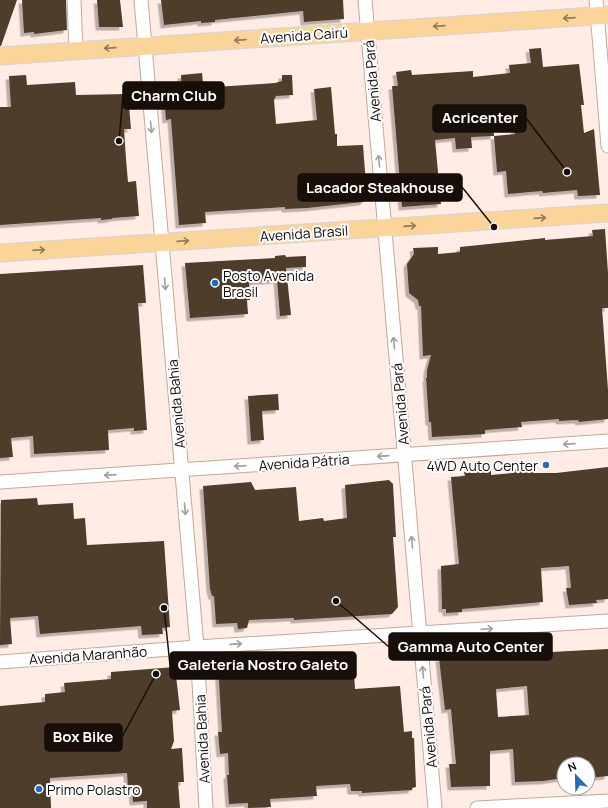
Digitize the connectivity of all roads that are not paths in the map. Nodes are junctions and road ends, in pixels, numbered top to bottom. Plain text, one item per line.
1 (74, 0) edge
2 (141, 0) edge
3 (365, 0) edge
4 (600, 10) edge
5 (368, 31) junction
6 (144, 46) junction
7 (76, 51) junction
8 (0, 56) edge
9 (608, 146) edge
10 (608, 213) edge
11 (385, 228) junction
12 (161, 242) junction
13 (0, 253) edge
14 (608, 441) edge
15 (404, 455) junction
16 (182, 470) junction
17 (0, 482) edge
18 (608, 621) edge
19 (420, 633) junction
20 (197, 647) junction
21 (0, 662) edge
22 (608, 801) edge
23 (206, 808) edge
24 (435, 808) edge
25 (477, 808) edge

1 - 7 street
2 - 6 street, Avenida Bahia
3 - 5 street, Avenida Pará
4 -> 5 main road, Avenida Cairú
4 - 9 street
5 -> 6 main road, Avenida Cairú
11 -> 5 street, Avenida Pará
6 -> 7 main road, Avenida Cairú
6 -> 12 street, Avenida Bahia
7 - 8 main road, Avenida Cairú
11 -> 10 main road, Avenida Brasil
12 -> 11 main road, Avenida Brasil
15 -> 11 street, Avenida Pará
13 -> 12 main road, Avenida Brasil
12 -> 16 street, Avenida Bahia
14 -> 15 street, Avenida Pátria
15 -> 16 street, Avenida Pátria
19 -> 15 street, Avenida Pará
16 -> 17 street, Avenida Pátria
16 -> 20 street, Avenida Bahia
19 -> 18 street, Avenida Maranhão
20 -> 19 street, Avenida Maranhão
24 -> 19 street, Avenida Pará
20 - 21 street, Avenida Maranhão
20 - 23 street, Avenida Bahia
22 - 25 street

